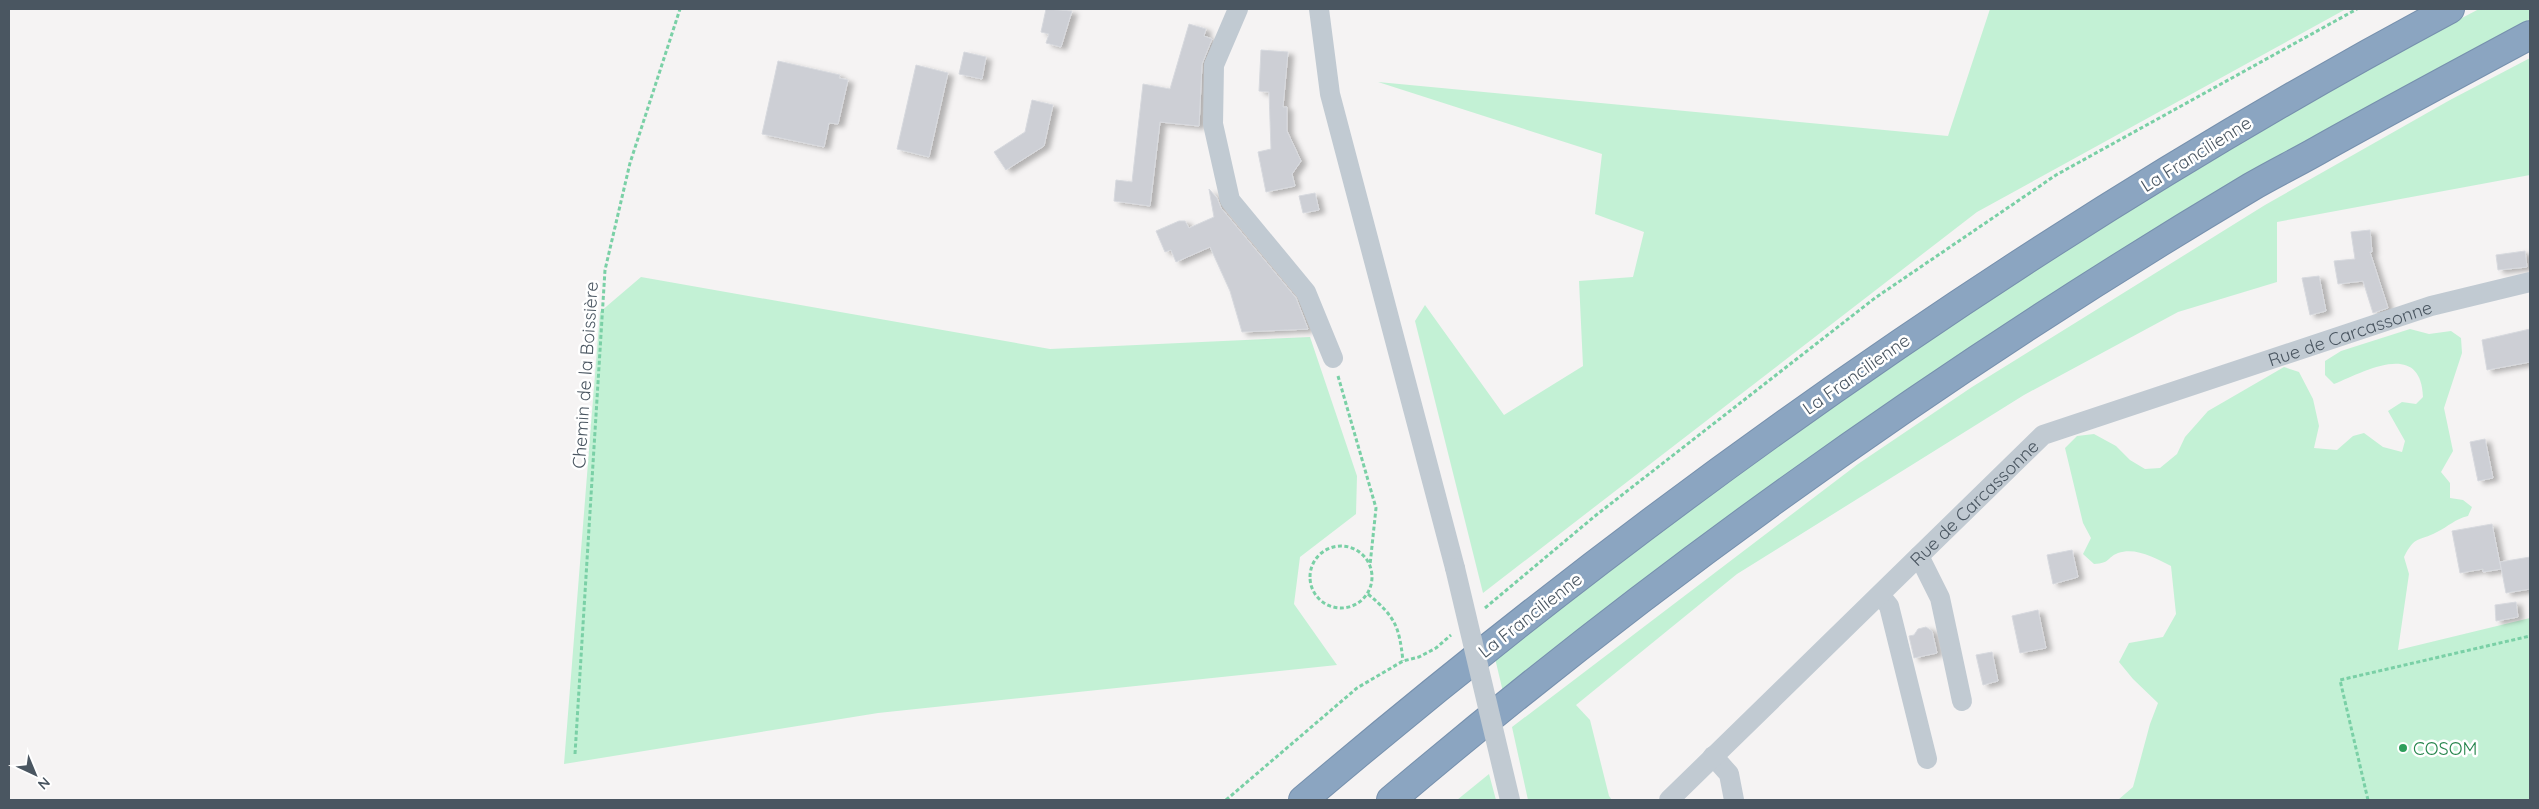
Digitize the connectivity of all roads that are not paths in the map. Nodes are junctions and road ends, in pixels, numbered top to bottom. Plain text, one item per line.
1 (1238, 9) edge
2 (1319, 9) edge
3 (2450, 9) edge
4 (2530, 35) edge
5 (2530, 282) edge
6 (1333, 358) road end
7 (1919, 556) junction
8 (1880, 595) junction
9 (1962, 701) dead end
10 (1713, 756) junction
11 (1927, 759) dead end
12 (1303, 800) edge
13 (1391, 800) edge
14 (1510, 800) edge
15 (1669, 800) edge
16 (1734, 800) edge

1 - 6 street
2 - 14 street, bridge
3 - 12 highway, La Francilienne
4 - 13 highway
5 - 7 street, Rue de Carcassonne
7 - 8 street, Rue de Carcassonne
7 - 9 street
8 - 10 street, Rue de Carcassonne
8 - 11 street
10 - 15 street, Rue de Carcassonne
10 - 16 street

